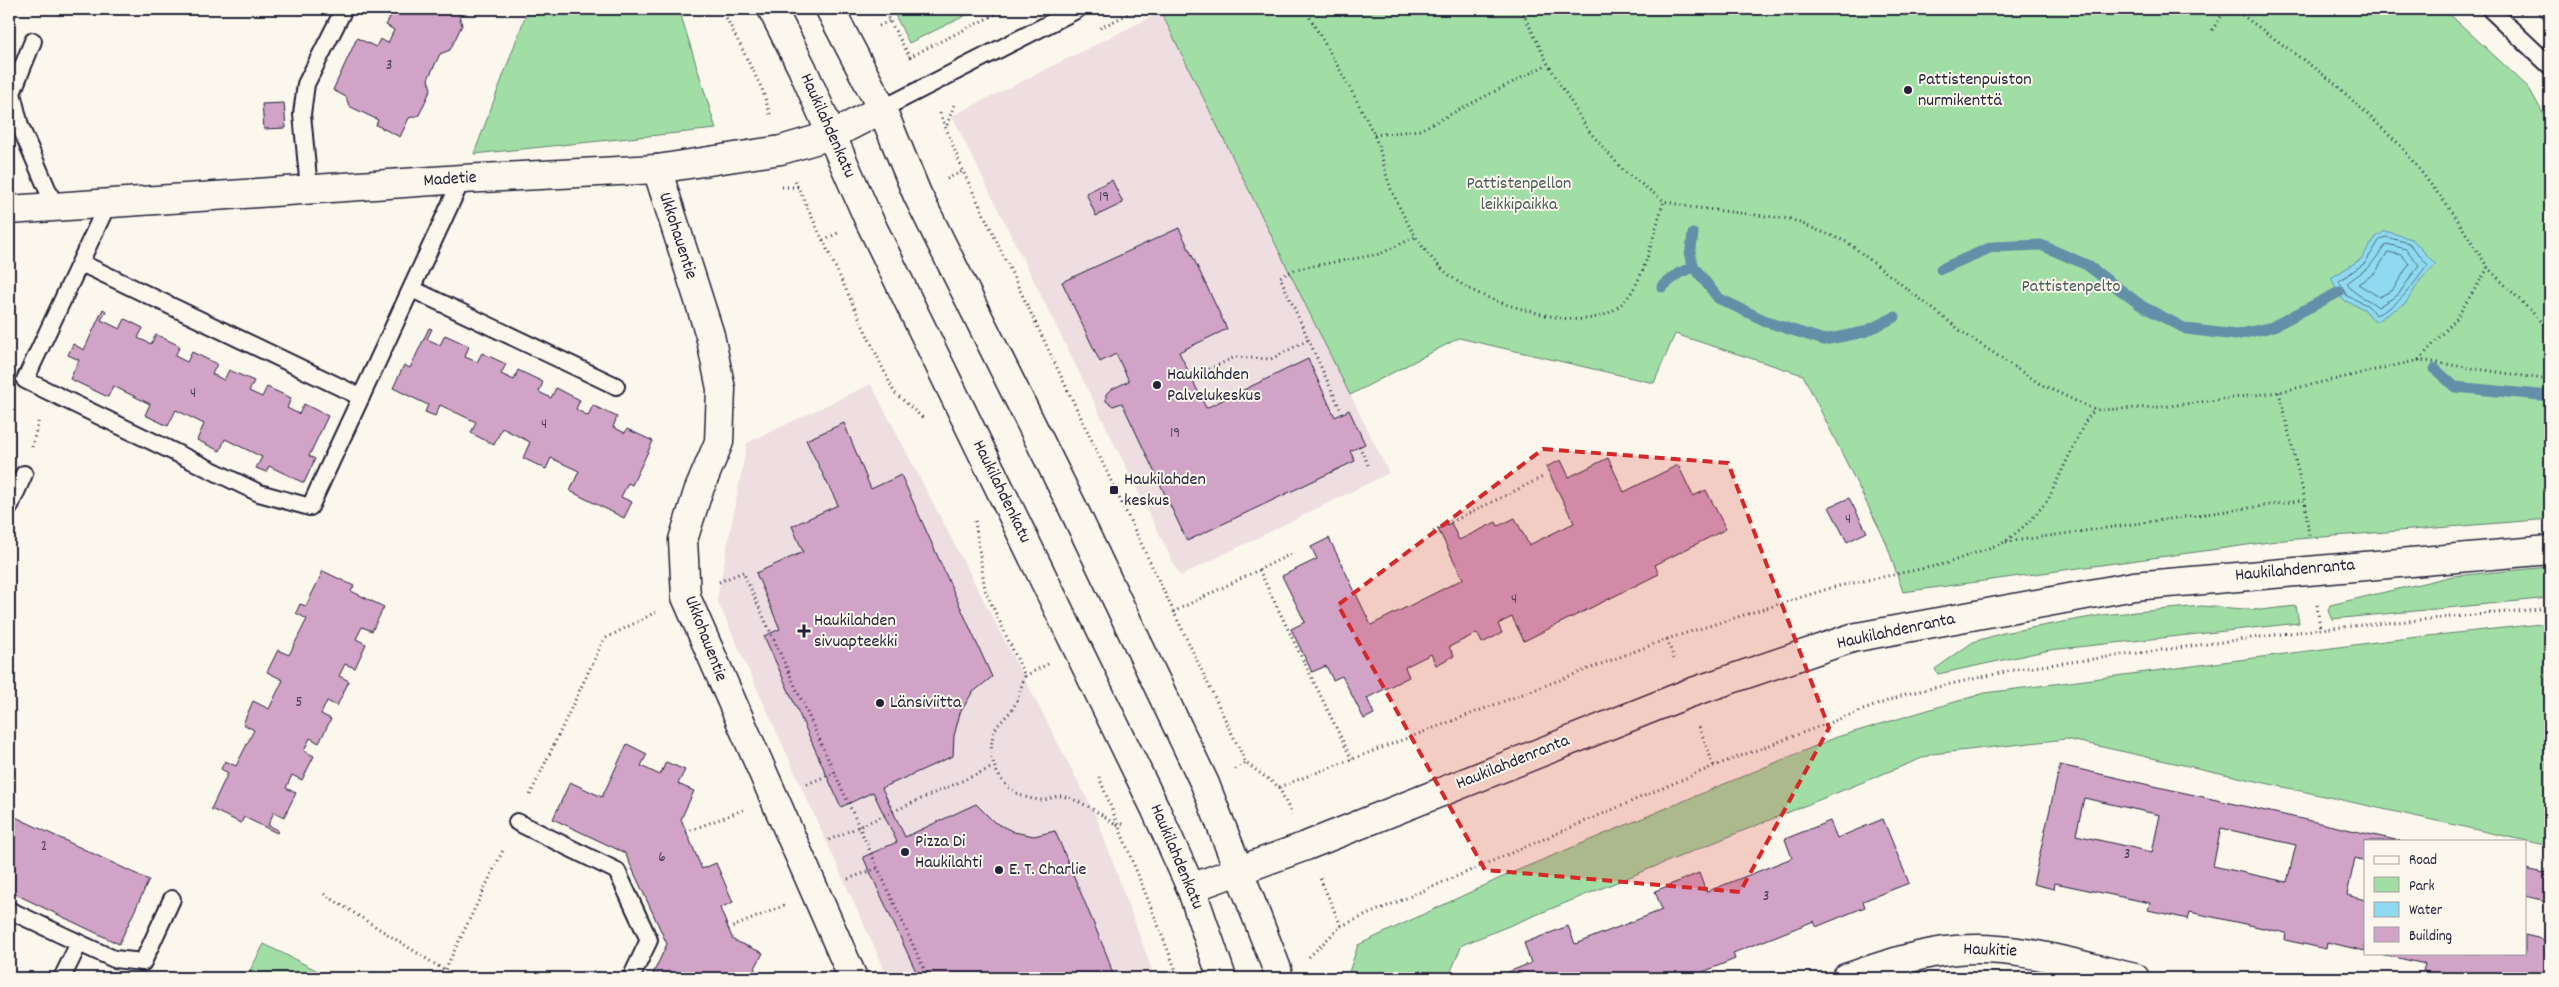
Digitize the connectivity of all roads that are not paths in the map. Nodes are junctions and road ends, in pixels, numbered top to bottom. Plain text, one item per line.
1 (344, 9) edge
2 (772, 9) edge
3 (830, 9) edge
4 (1078, 9) edge
5 (2490, 9) edge
6 (33, 41) dead end
7 (2550, 66) edge
8 (882, 109) junction
9 (832, 135) junction
10 (657, 169) junction
11 (462, 178) junction
12 (309, 189) junction
13 (108, 203) junction
14 (55, 207) junction
15 (9, 210) edge
16 (81, 263) junction
17 (412, 289) junction
18 (616, 386) dead end
19 (361, 397) junction
20 (24, 474) road end
21 (9, 508) edge
22 (2550, 550) edge
23 (517, 822) dead end
24 (1239, 868) junction
25 (1191, 888) junction
26 (172, 899) dead end
27 (9, 910) edge
28 (79, 943) junction
29 (62, 978) edge
30 (631, 978) edge
31 (853, 978) edge
32 (1222, 978) edge
33 (1278, 978) edge
34 (1846, 978) edge
35 (2136, 978) edge

1 - 12 lane
2 - 9 street, Haukilahdenkatu
3 - 8 street
4 - 8 lane
5 - 7 lane
6 - 14 lane
8 - 9 street, Madetie
8 - 24 street
9 - 10 street, Madetie
9 - 25 street, Haukilahdenkatu
10 - 11 street, Madetie
10 - 31 street, Ukkohauentie
11 - 12 street, Madetie
11 - 17 lane
12 - 13 street, Madetie
13 - 14 street, Madetie
13 - 16 lane
14 - 15 street, Madetie
16 - 19 lane
16 - 19 lane
17 - 18 lane
17 - 19 lane
20 - 21 lane
22 - 24 street, Haukilahdenranta
23 - 30 lane
24 - 25 street, Haukilahdenranta
24 - 33 street
25 - 32 street, Haukilahdenkatu
26 - 28 lane
27 - 28 lane
28 - 29 lane
34 - 35 street, Haukitie

